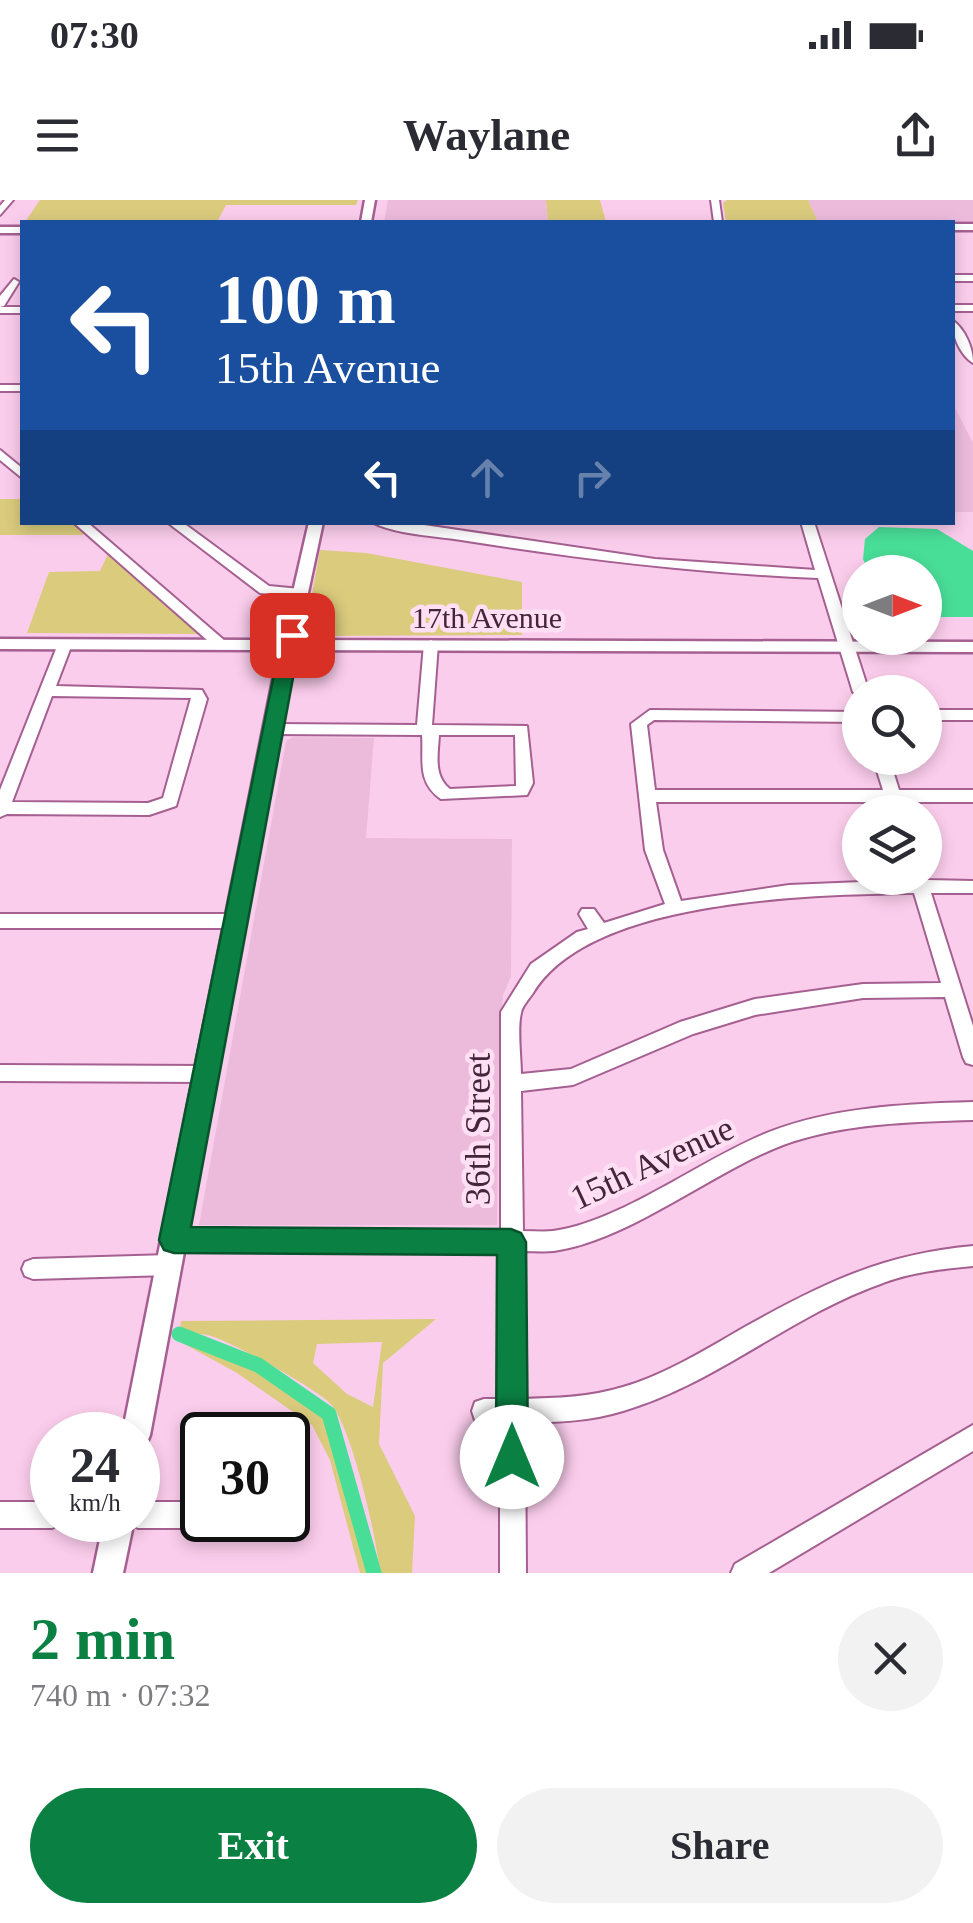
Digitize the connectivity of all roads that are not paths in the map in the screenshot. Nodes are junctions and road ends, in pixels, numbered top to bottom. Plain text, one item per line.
1 (9, 200) edge
2 (0, 212) edge
3 (14, 282) dead end
4 (0, 307) edge
5 (968, 340) edge
6 (973, 360) edge
7 (0, 454) edge
8 (20, 472) edge
9 (82, 525) edge
10 (177, 525) edge
11 (315, 525) edge
12 (396, 525) edge
13 (809, 525) edge
14 (823, 574) junction
15 (300, 593) junction
16 (842, 633) edge
17 (0, 644) edge
18 (65, 644) junction
19 (220, 644) junction
20 (289, 644) junction
21 (430, 644) junction
22 (842, 646) edge
23 (942, 647) edge
24 (973, 647) edge
25 (47, 692) junction
26 (973, 714) edge
27 (942, 715) edge
28 (842, 717) edge
29 (273, 729) junction
30 (428, 730) junction
31 (647, 796) junction
32 (973, 796) edge
33 (942, 799) edge
34 (842, 802) edge
35 (1, 810) edge
36 (942, 884) edge
37 (842, 887) edge
38 (973, 887) edge
39 (923, 895) edge
40 (676, 908) junction
41 (0, 921) edge
42 (236, 921) junction
43 (952, 990) junction
44 (972, 1054) edge
45 (0, 1073) edge
46 (205, 1074) junction
47 (510, 1084) junction
48 (973, 1112) edge
49 (511, 1242) junction
50 (171, 1252) junction
51 (973, 1256) edge
52 (32, 1269) dead end
53 (484, 1411) dead end
54 (512, 1411) junction
55 (140, 1412) edge
56 (973, 1437) edge
57 (0, 1515) edge
58 (30, 1515) edge
59 (114, 1542) edge
60 (108, 1573) edge
61 (512, 1573) edge
62 (744, 1573) edge

1 - 2 street
3 - 4 street
5 - 6 street
7 - 8 street
9 - 19 street
10 - 15 street
11 - 15 main road
12 - 14 street
13 - 14 street
14 - 16 street
15 - 20 main road
17 - 18 main road, 17th Avenue
18 - 19 main road, 17th Avenue
18 - 25 street
19 - 20 main road, 17th Avenue
20 - 21 main road, 17th Avenue
20 - 29 main road
21 - 22 main road, 17th Avenue
21 - 30 street
23 - 24 main road, 17th Avenue
25 - 35 street
25 - 35 street
26 - 27 street
28 - 31 street
29 - 30 street
29 - 42 main road
30 - 30 street
31 - 34 street
31 - 40 street
32 - 33 street
36 - 38 street, 36th Street
37 - 40 street, 36th Street
39 - 43 street
40 - 47 street, 36th Street
41 - 42 street
42 - 46 main road
43 - 44 street
43 - 47 street
45 - 46 street
46 - 50 main road
47 - 49 street, 36th Street
48 - 49 street, 15th Avenue
49 - 50 street, 15th Avenue
49 - 54 street, 36th Street
50 - 52 street, 15th Avenue
50 - 55 main road
51 - 54 street
53 - 54 street
54 - 61 street, 36th Street
56 - 62 street
57 - 58 street
59 - 60 main road

